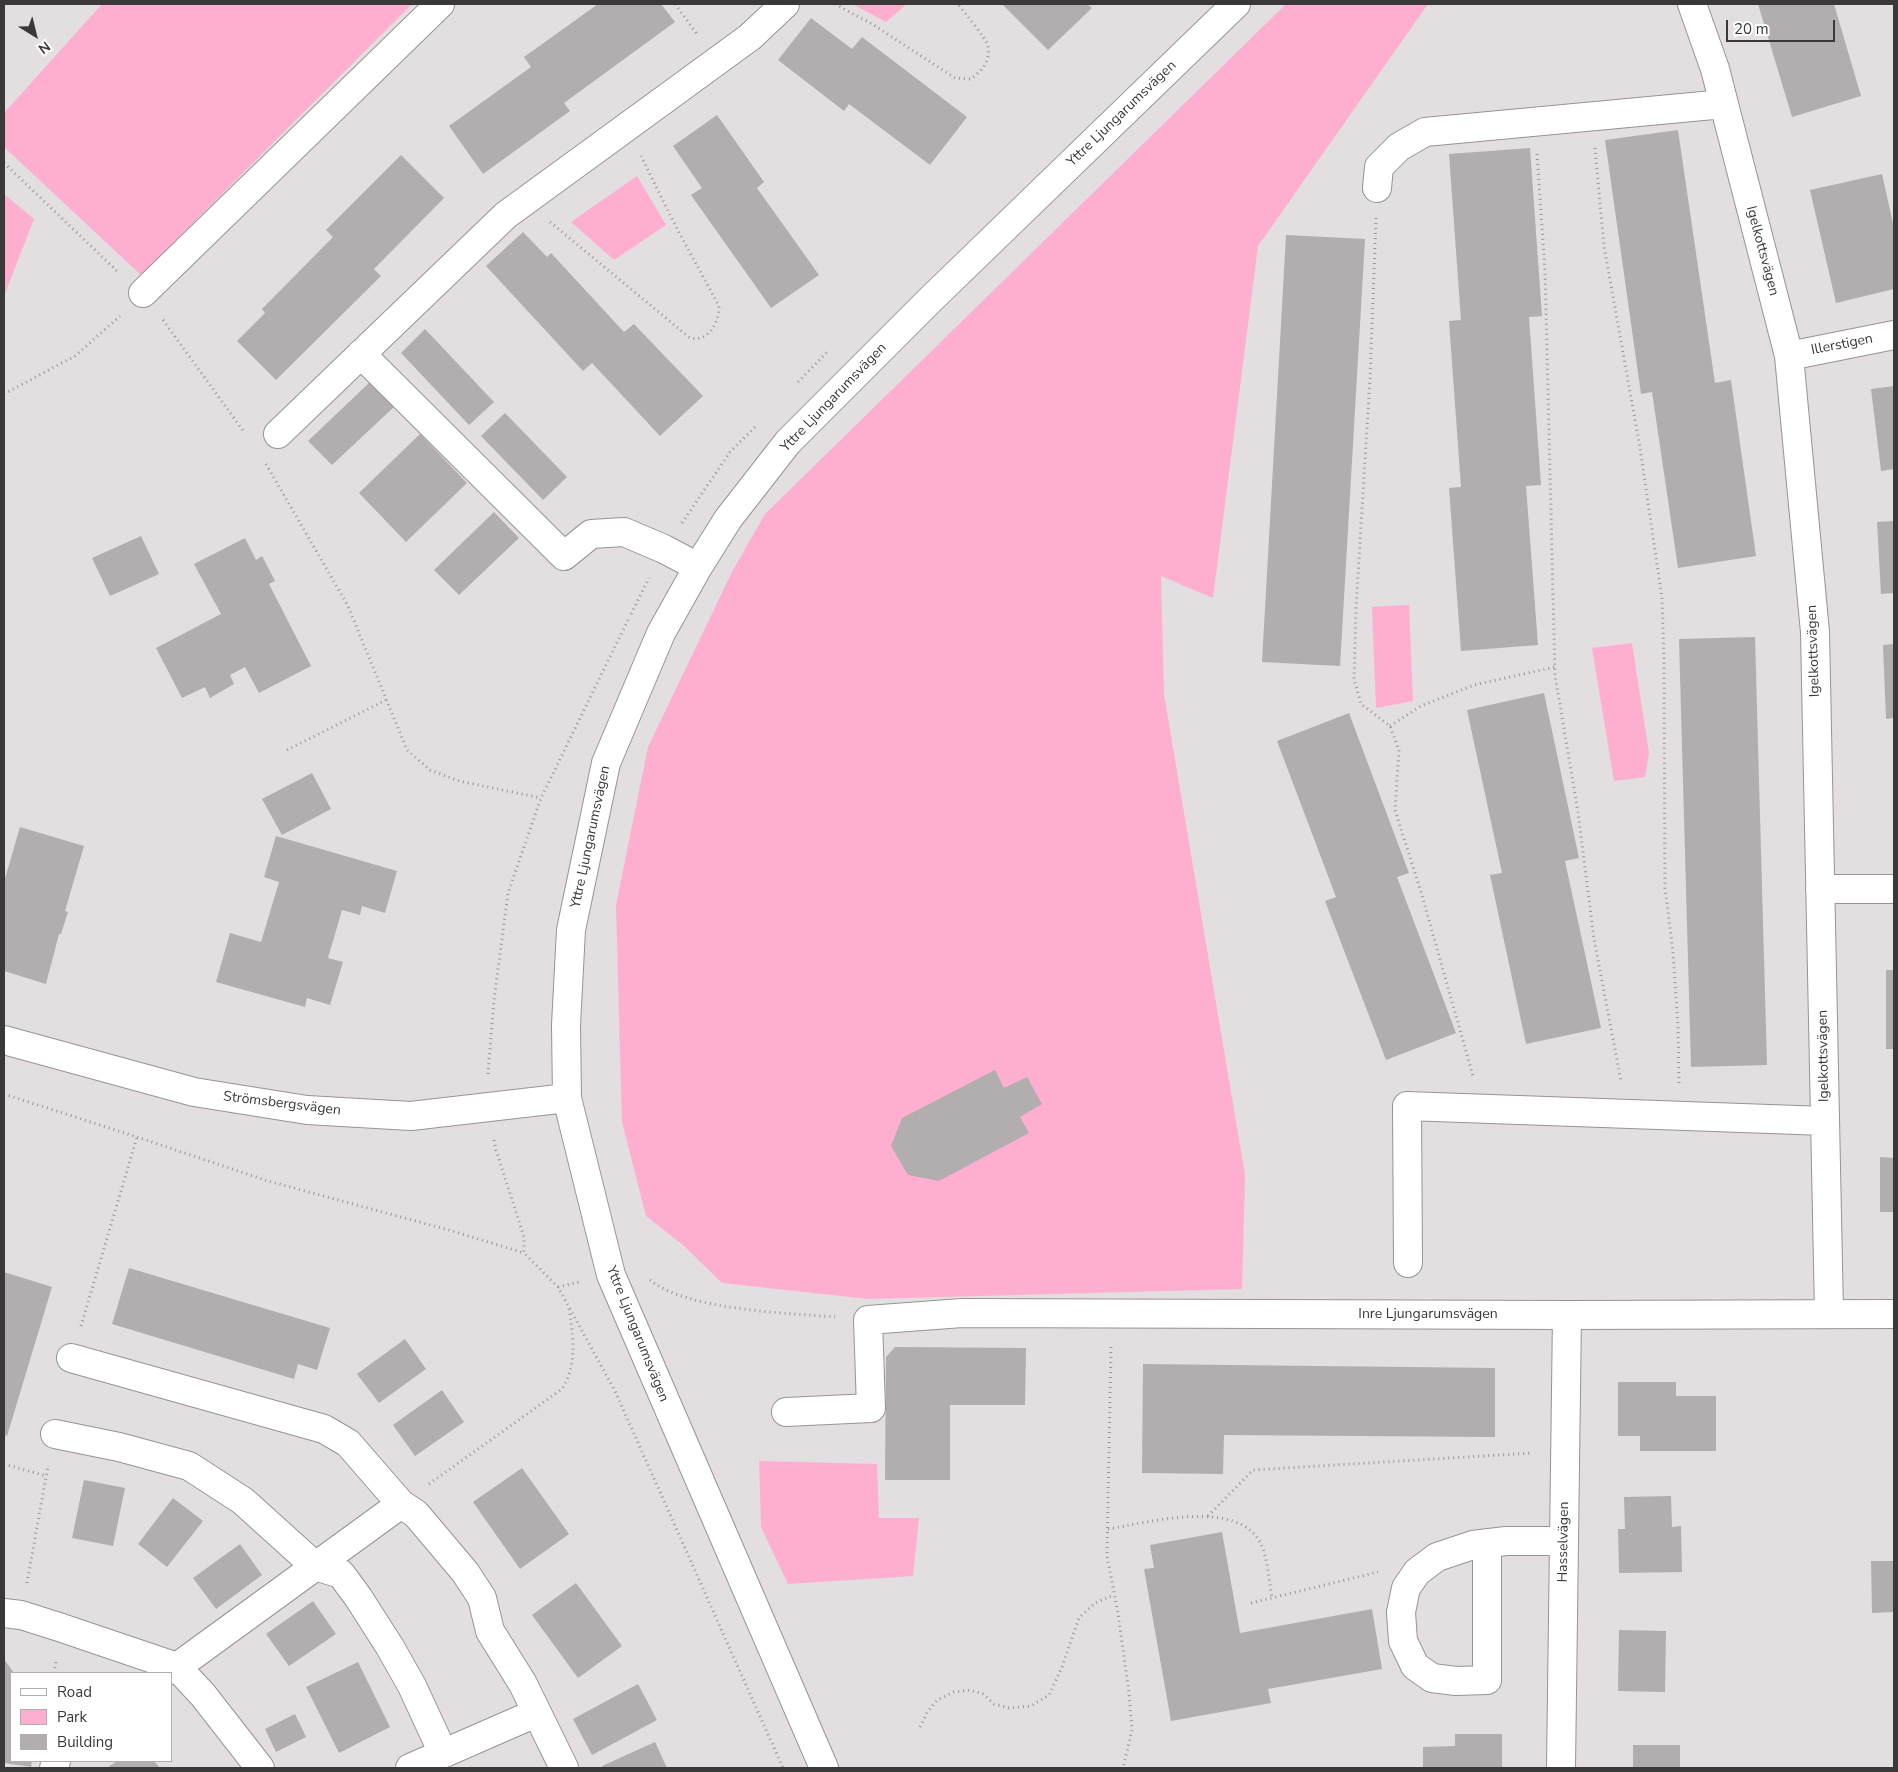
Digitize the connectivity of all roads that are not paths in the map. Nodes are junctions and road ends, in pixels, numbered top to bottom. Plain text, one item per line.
1 (440, 4) edge
2 (785, 4) edge
3 (1236, 4) edge
4 (1692, 4) edge
5 (1724, 104) junction
6 (1377, 188) road end
7 (143, 293) road end
8 (1894, 335) edge
9 (360, 354) junction
10 (1789, 356) junction
11 (278, 434) dead end
12 (698, 567) junction
13 (1820, 889) junction
14 (1894, 889) edge
15 (4, 1040) edge
16 (567, 1098) junction
17 (1825, 1121) junction
18 (1408, 1263) dead end
19 (1829, 1313) junction
20 (1894, 1314) edge
21 (1567, 1315) junction
22 (71, 1358) road end
23 (786, 1412) dead end
24 (54, 1434) road end
25 (401, 1504) junction
26 (1564, 1541) junction
27 (1487, 1543) junction
28 (315, 1566) junction
29 (13, 1614) edge
30 (169, 1670) edge
31 (172, 1672) edge
32 (536, 1713) junction
33 (442, 1753) junction
34 (260, 1768) edge
35 (410, 1768) edge
36 (564, 1768) edge
37 (824, 1768) edge
38 (1561, 1768) edge

1 - 7 street
2 - 9 street
3 - 12 street, Yttre Ljungarumsvägen
4 - 5 street, Igelkottsvägen
5 - 6 street
5 - 10 street, Igelkottsvägen
8 - 10 street, Illerstigen
9 - 11 street
9 - 12 street
10 - 13 street, Igelkottsvägen
12 - 16 street, Yttre Ljungarumsvägen
13 - 14 street
13 - 17 street, Igelkottsvägen
15 - 16 street, Strömsbergsvägen
16 - 37 street, Yttre Ljungarumsvägen
17 - 18 street
17 - 19 street, Igelkottsvägen
19 - 20 street, Inre Ljungarumsvägen
19 - 21 street, Inre Ljungarumsvägen
21 - 23 street, Inre Ljungarumsvägen
21 - 26 street, Hasselvägen
22 - 25 street
24 - 28 street
25 - 28 street
25 - 32 street
26 - 27 street
26 - 38 street, Hasselvägen
27 - 27 street
28 - 30 street
28 - 33 street
29 - 30 street
31 - 34 street
32 - 33 street
32 - 36 street
33 - 35 street

